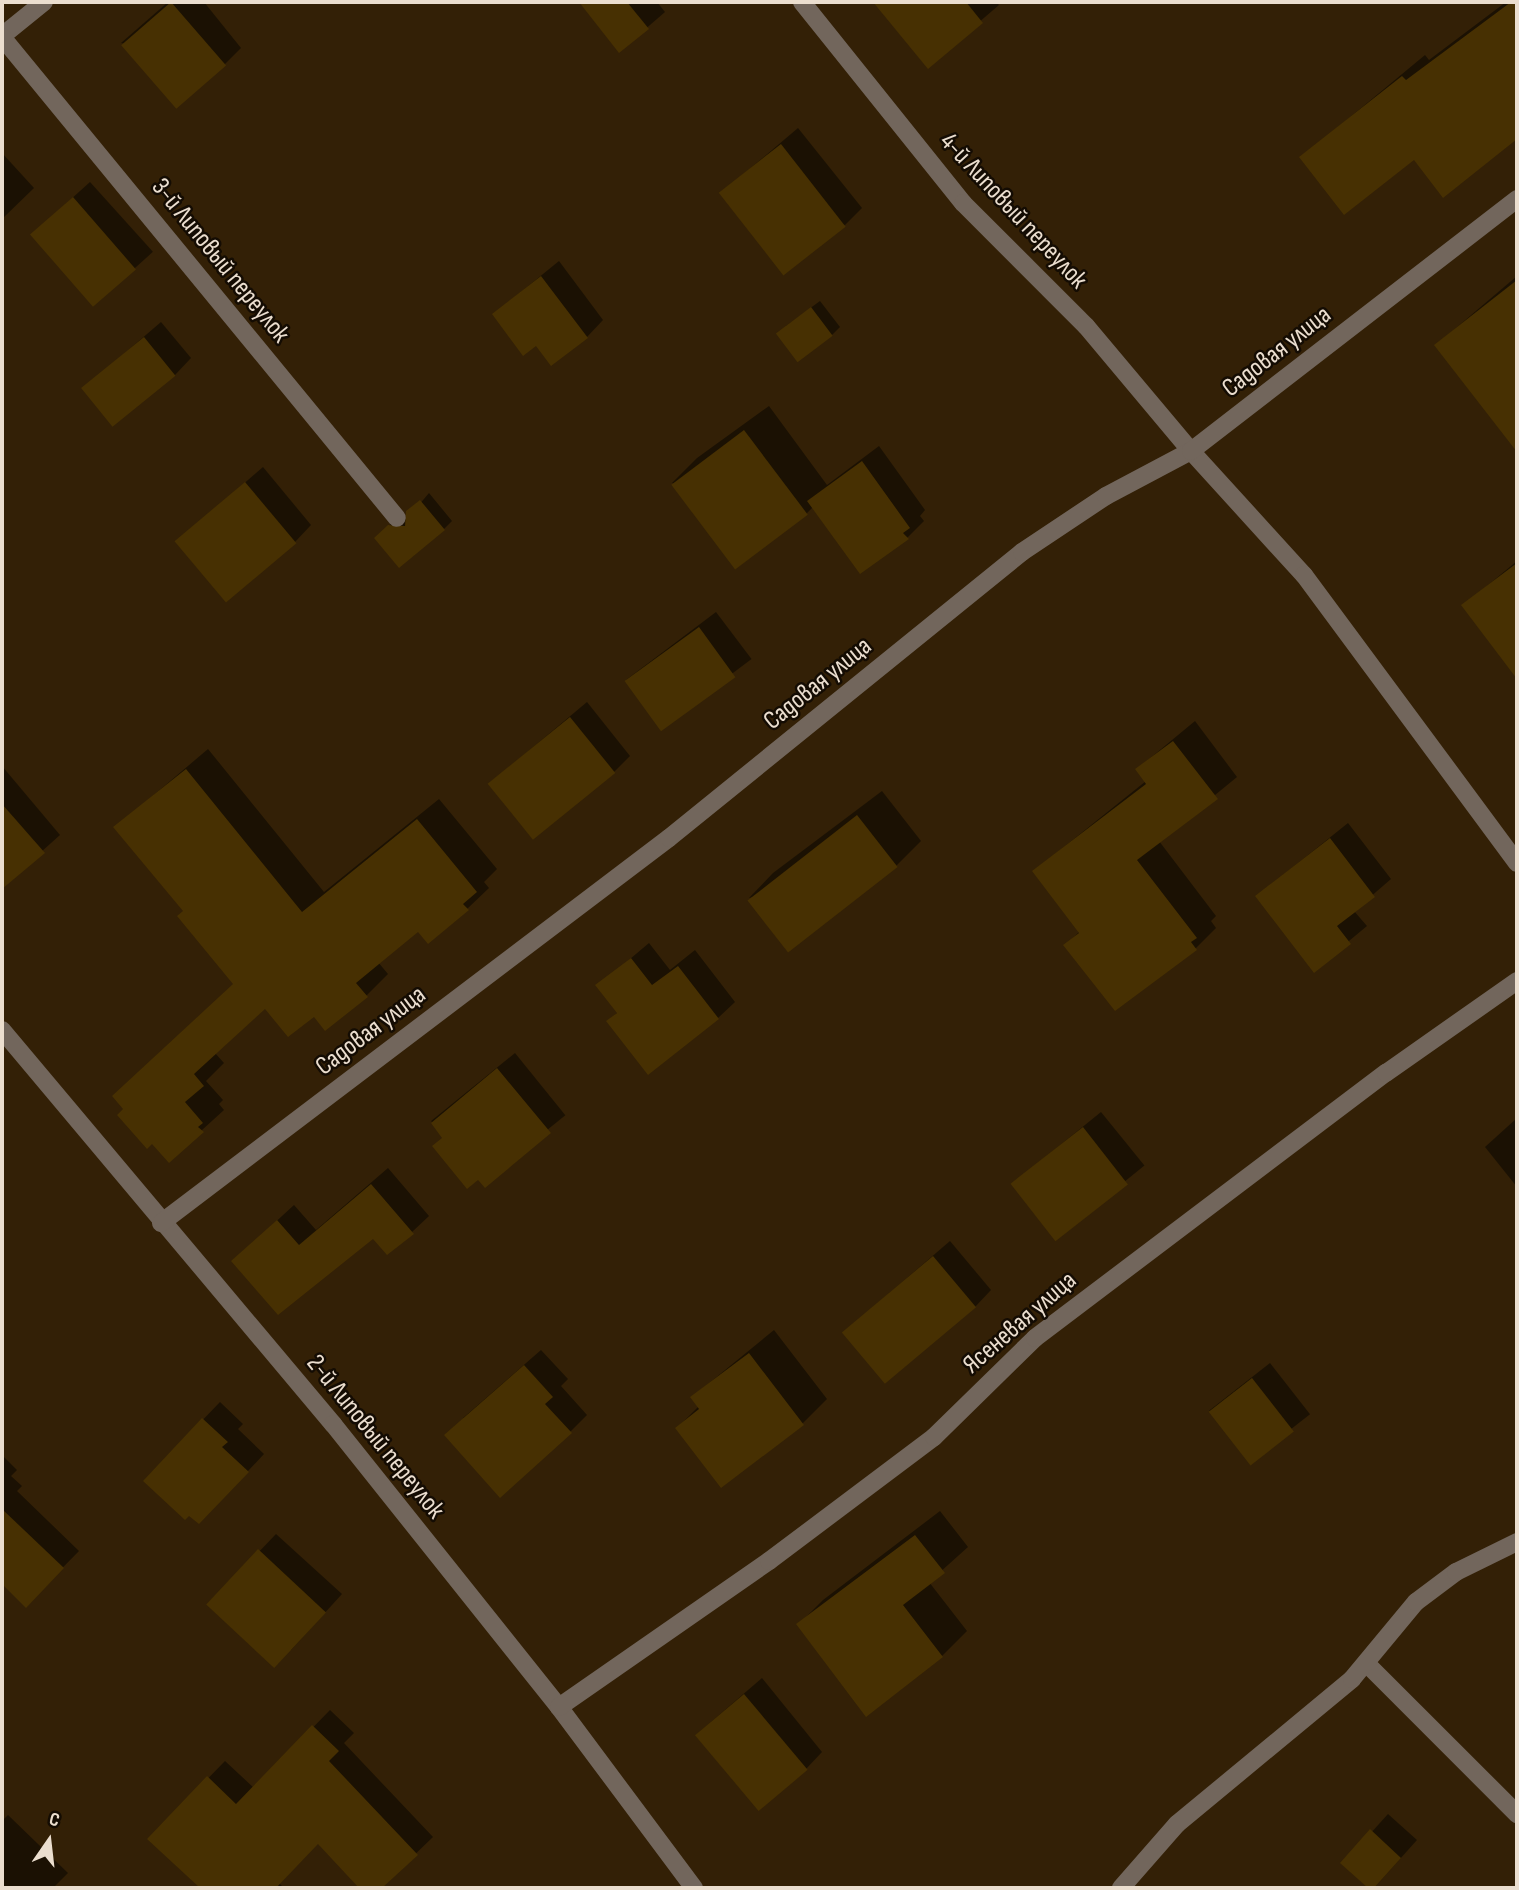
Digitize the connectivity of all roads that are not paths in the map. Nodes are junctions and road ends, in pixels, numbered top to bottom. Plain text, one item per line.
1 (44, 2) edge
2 (802, 2) edge
3 (2, 36) edge
4 (1517, 200) edge
5 (1191, 451) junction
6 (397, 518) dead end
7 (1517, 863) edge
8 (1517, 981) edge
9 (2, 1030) edge
10 (161, 1223) junction
11 (1517, 1542) edge
12 (1366, 1663) junction
13 (559, 1707) junction
14 (1517, 1814) edge
15 (1131, 1884) edge
16 (694, 1888) edge

1 - 3 street
2 - 5 street, 4-й Липовый переулок
3 - 6 street, 3-й Липовый переулок
4 - 5 street, Садовая улица
5 - 7 street, 4-й Липовый переулок
5 - 10 street, Садовая улица
8 - 13 street, Ясеневая улица
9 - 10 street, 2-й Липовый переулок
10 - 13 street, 2-й Липовый переулок
11 - 12 street
12 - 14 street
12 - 15 street
13 - 16 street, 2-й Липовый переулок

